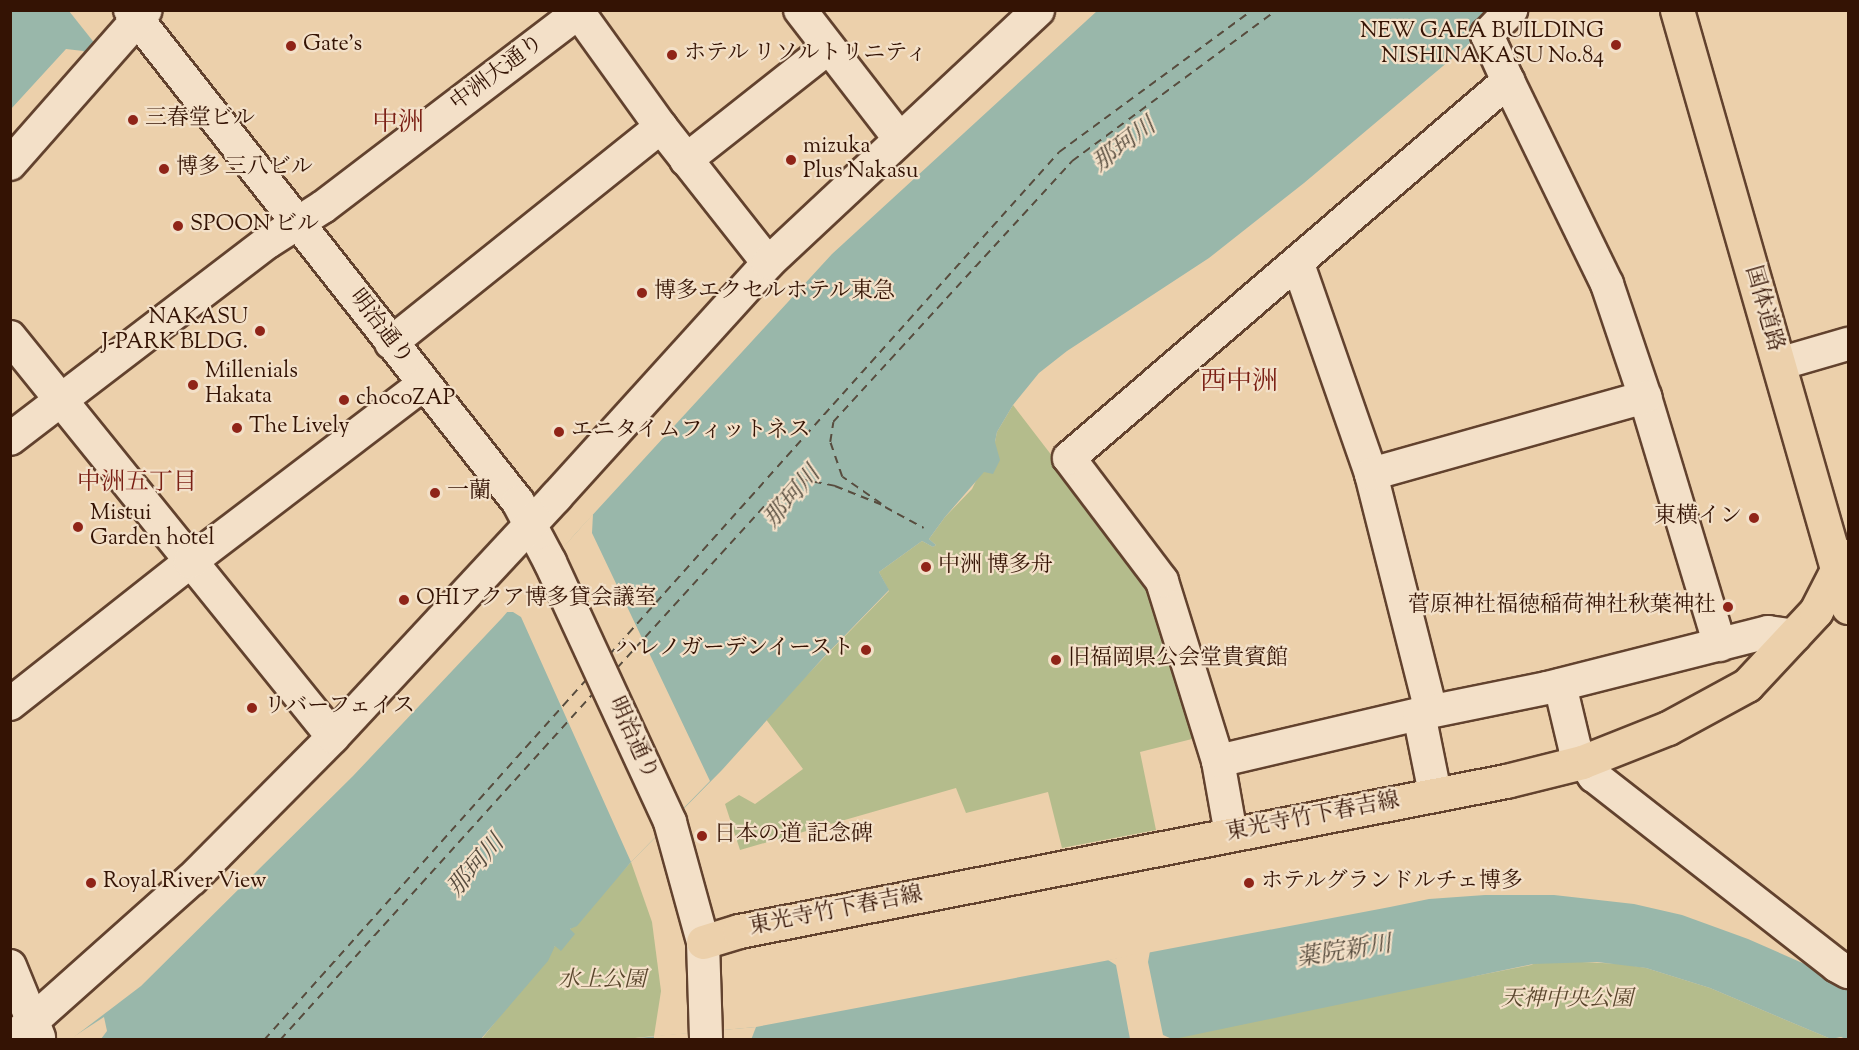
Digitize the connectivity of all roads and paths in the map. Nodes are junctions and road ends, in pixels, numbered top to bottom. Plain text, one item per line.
1 (1038, 10) edge
2 (1512, 10) edge
3 (1677, 10) edge
4 (800, 11) edge
5 (580, 12) edge
6 (138, 14) edge
7 (828, 48) junction
8 (1508, 81) junction
9 (661, 127) junction
10 (899, 138) junction
11 (686, 160) junction
12 (10, 164) edge
13 (297, 222) junction
14 (768, 263) junction
15 (1298, 264) junction
16 (10, 337) edge
17 (391, 343) junction
18 (1848, 344) edge
19 (1779, 364) junction
20 (424, 384) junction
21 (1645, 397) junction
22 (61, 402) junction
23 (10, 440) edge
24 (1371, 474) junction
25 (530, 525) junction
26 (190, 562) junction
27 (1843, 563) edge
28 (1848, 607) edge
29 (1795, 636) junction
30 (1720, 645) junction
31 (1560, 685) junction
32 (10, 704) edge
33 (1425, 712) junction
34 (333, 737) junction
35 (1218, 760) junction
36 (1582, 762) junction
37 (1435, 793) junction
38 (1231, 834) junction
39 (704, 942) junction
40 (10, 966) edge
41 (1848, 972) edge
42 (28, 1033) edge
43 (705, 1035) edge

1 - 10 street
2 - 8 street
3 - 19 main road, 国体道路
4 - 7 street
5 - 9 street
5 - 13 street, 中洲大通り
6 - 12 street
6 - 13 street, 明治通り
7 - 10 street
7 - 11 street
8 - 15 street
8 - 21 street
9 - 11 street
9 - 17 street
10 - 14 street
11 - 14 street
13 - 17 street, 明治通り
13 - 22 street, 中洲大通り
14 - 25 street
15 - 24 street
15 - 35 street
16 - 22 street
17 - 20 street, 明治通り
18 - 19 street
19 - 27 main road, 国体道路
20 - 25 street, 明治通り
20 - 26 street
21 - 24 street
21 - 30 street
22 - 23 street, 中洲大通り
22 - 26 street
24 - 33 street
25 - 34 street
25 - 39 street, 明治通り
26 - 32 street
26 - 34 street
27 - 28 main road, 国体道路
27 - 29 main road, 東光寺竹下春吉線
29 - 30 street
29 - 36 main road, 東光寺竹下春吉線
30 - 31 street
31 - 33 street
31 - 36 street
33 - 35 street
33 - 37 street
34 - 42 street
35 - 38 street
36 - 37 main road, 東光寺竹下春吉線
36 - 41 street
37 - 38 main road, 東光寺竹下春吉線
38 - 39 main road, 東光寺竹下春吉線
39 - 43 street, 明治通り
40 - 42 street

